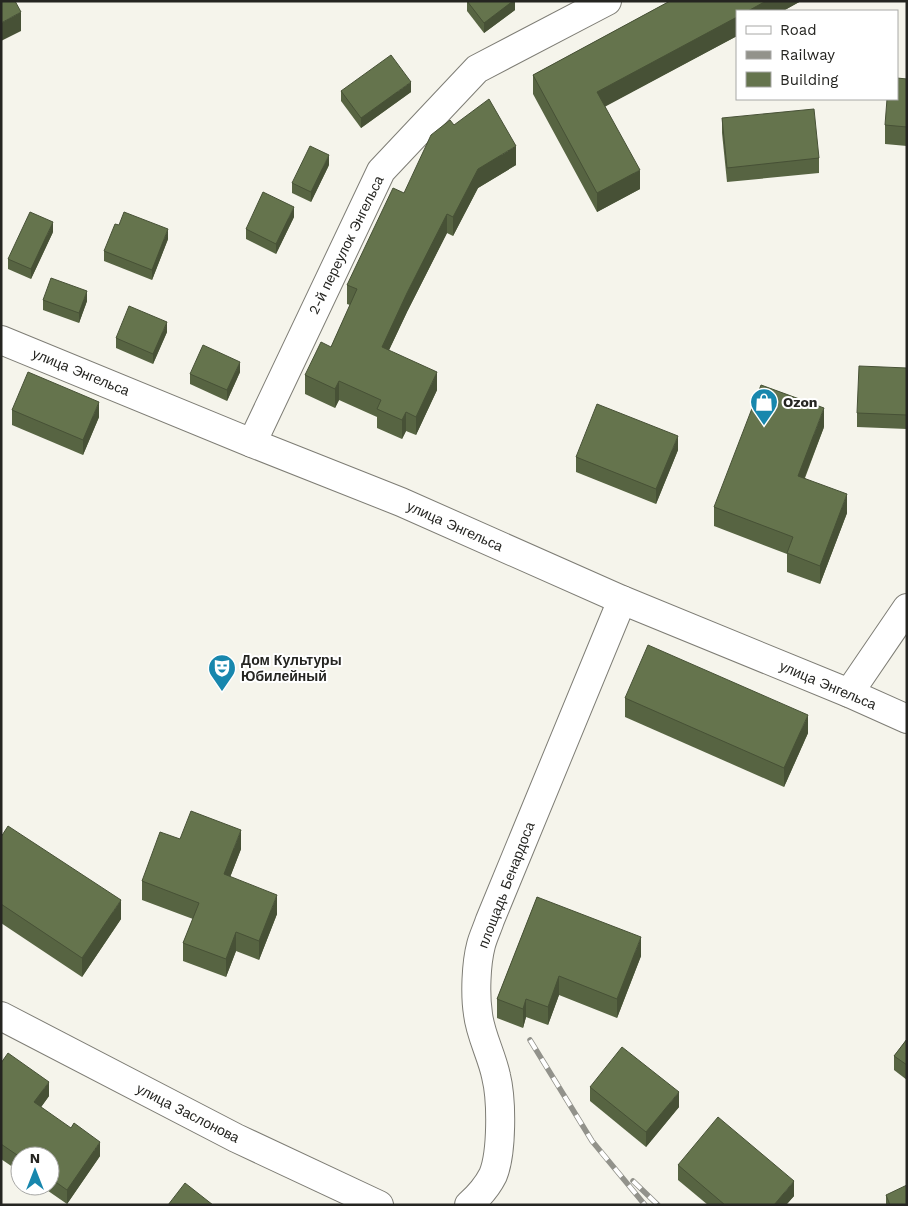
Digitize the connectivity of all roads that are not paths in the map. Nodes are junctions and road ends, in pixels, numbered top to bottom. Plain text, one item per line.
1 (590, 5) edge
2 (1, 340) edge
3 (252, 443) junction
4 (622, 600) junction
5 (907, 608) edge
6 (849, 693) junction
7 (907, 719) edge
8 (1, 1016) edge
9 (378, 1205) edge
10 (469, 1205) edge

1 - 3 street, 2-й переулок Энгельса
2 - 3 street, улица Энгельса
3 - 4 street, улица Энгельса
4 - 6 street, улица Энгельса
4 - 10 street, площадь Бенардоса
5 - 6 street
6 - 7 street, улица Энгельса
8 - 9 street, улица Заслонова

